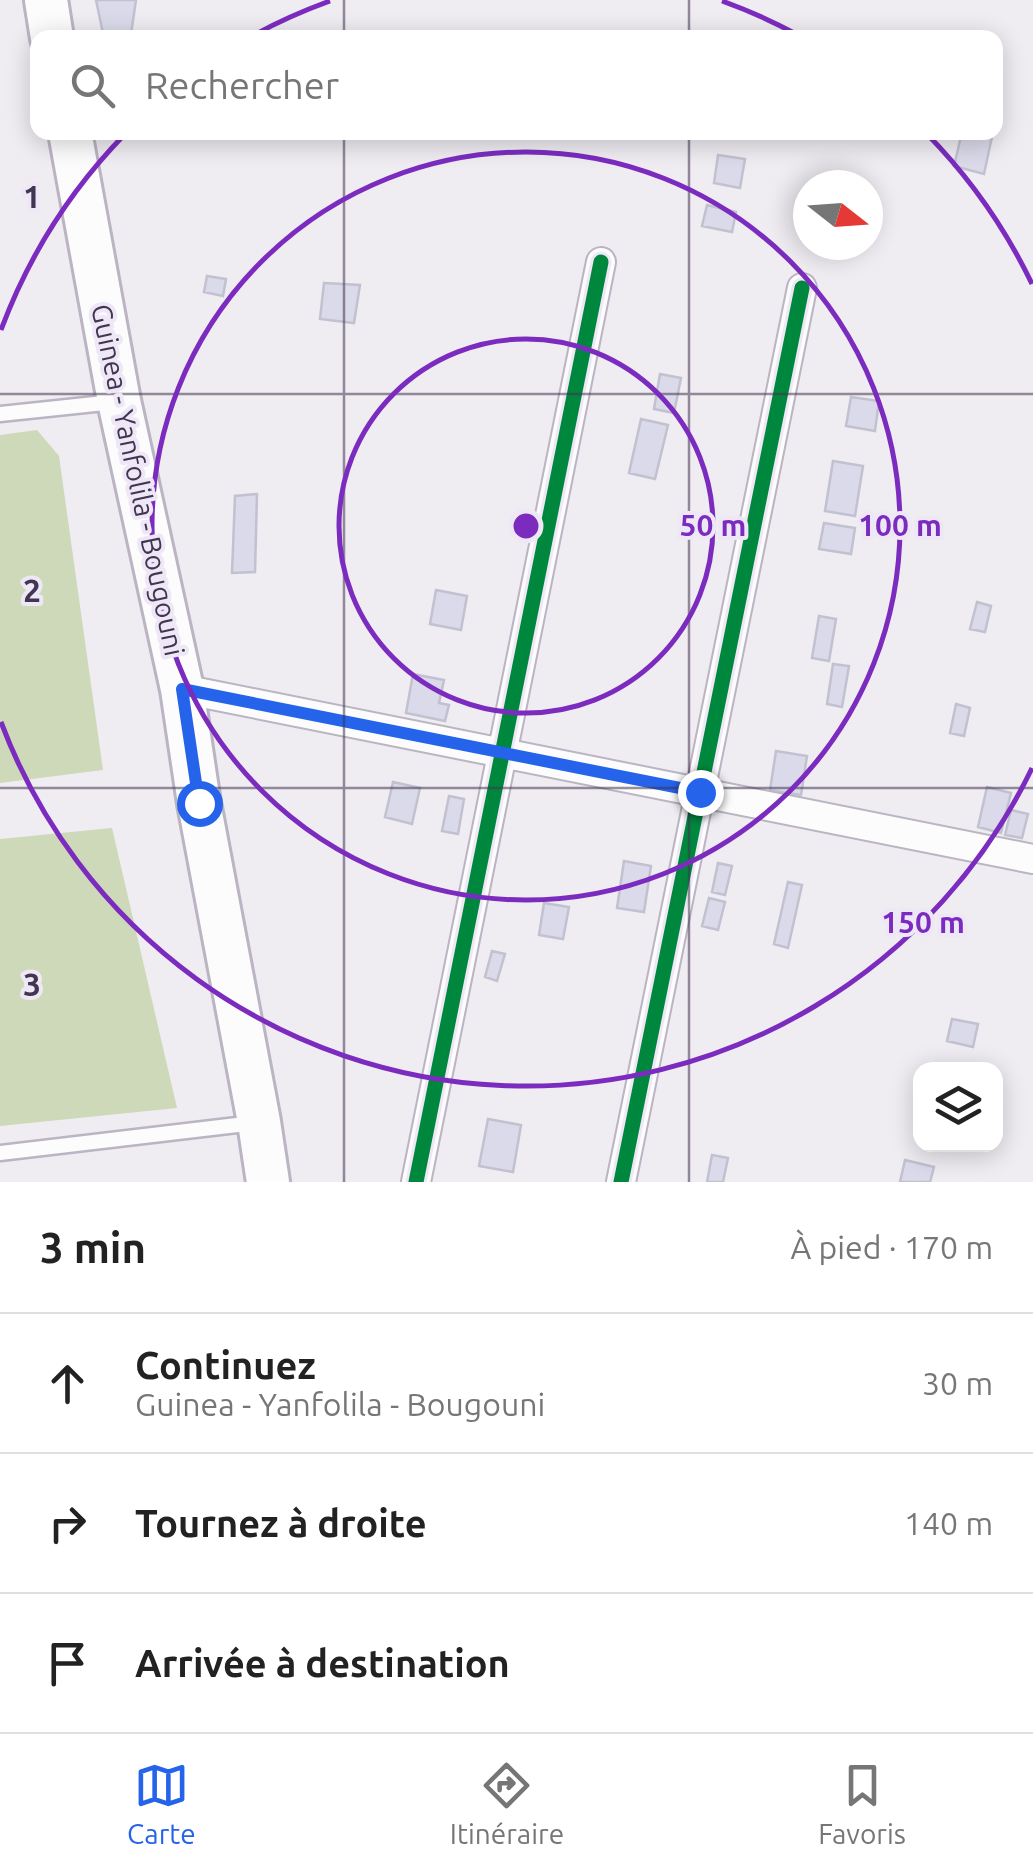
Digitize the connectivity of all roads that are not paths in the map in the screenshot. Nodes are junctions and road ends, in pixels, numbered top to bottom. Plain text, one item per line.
1 (46, 0) edge
2 (51, 30) edge
3 (71, 140) edge
4 (601, 262) dead end
5 (802, 288) dead end
6 (119, 401) junction
7 (0, 414) edge
8 (182, 689) junction
9 (502, 752) junction
10 (700, 792) junction
11 (1033, 859) edge
12 (260, 1122) junction
13 (0, 1153) edge
14 (268, 1182) edge
15 (416, 1182) edge
16 (622, 1182) edge

1 - 2 main road
3 - 6 main road, Guinea - Yanfolila - Bougouni
4 - 9 street
5 - 10 street
6 - 7 lane
6 - 8 main road, Guinea - Yanfolila - Bougouni
8 - 9 street
8 - 12 main road, Guinea - Yanfolila - Bougouni
9 - 10 street
9 - 15 street
10 - 11 street
10 - 16 street
12 - 13 lane
12 - 14 main road, Guinea - Yanfolila - Bougouni

